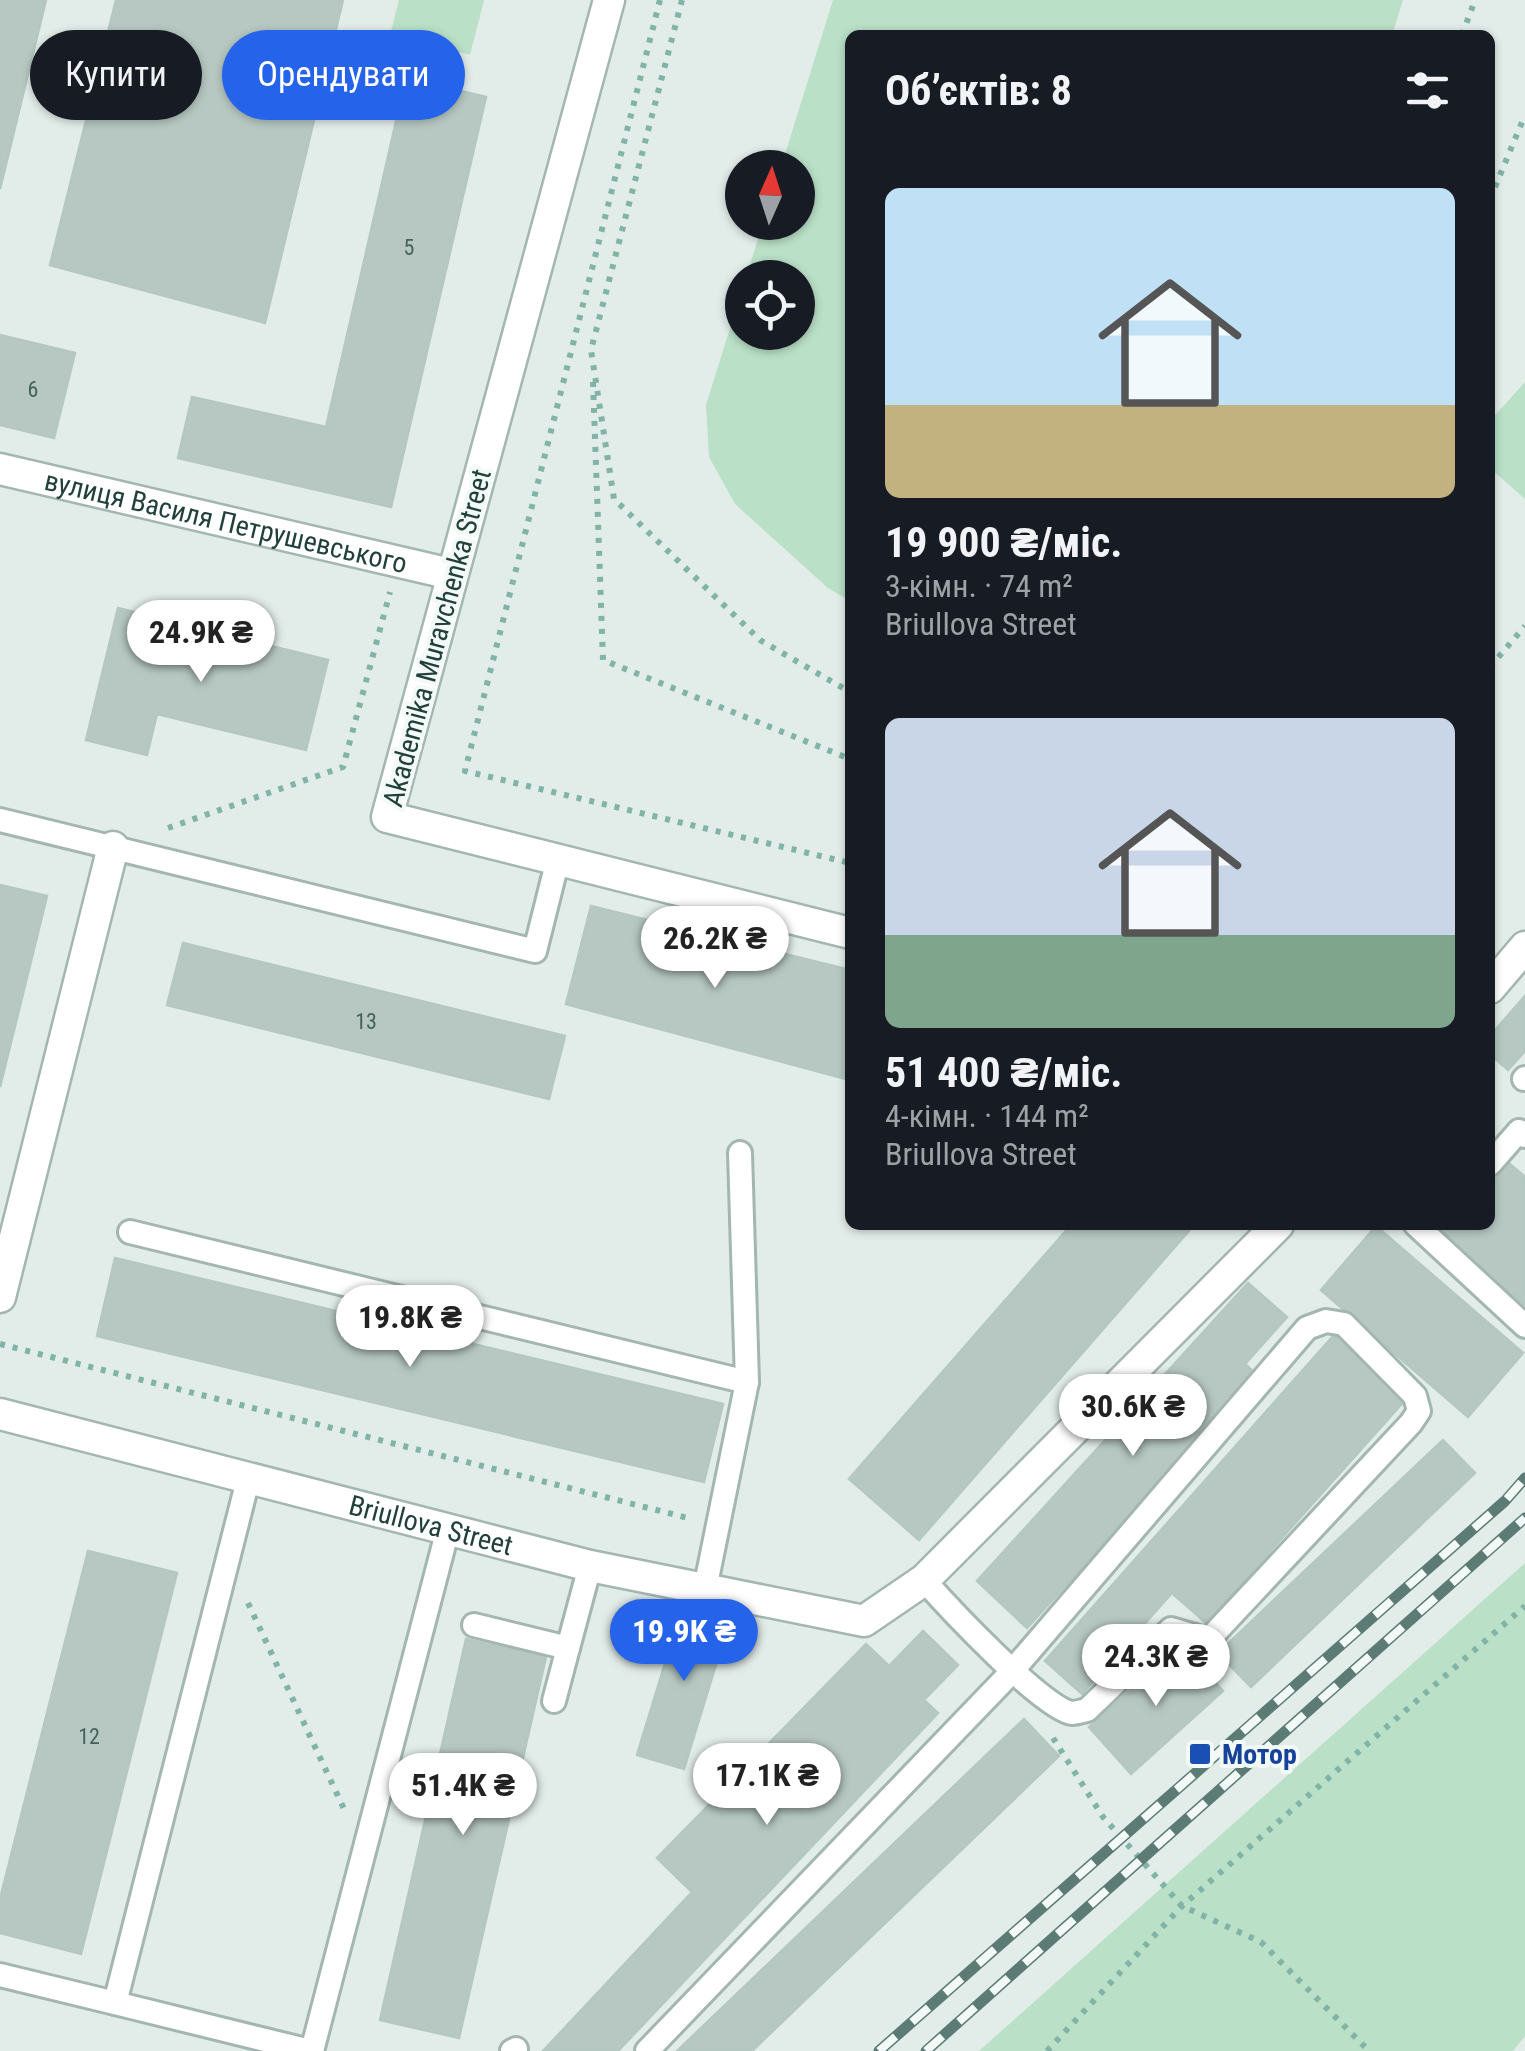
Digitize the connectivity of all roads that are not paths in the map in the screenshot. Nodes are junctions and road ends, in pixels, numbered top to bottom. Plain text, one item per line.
1 (609, 0) edge
2 (0, 469) edge
3 (452, 574) junction
4 (0, 820) edge
5 (113, 847) junction
6 (558, 860) junction
7 (845, 931) edge
8 (1525, 947) edge
9 (1495, 982) edge
10 (1525, 1136) edge
11 (740, 1153) dead end
12 (1495, 1158) edge
13 (1273, 1230) edge
14 (1429, 1230) edge
15 (130, 1232) dead end
16 (0, 1298) edge
17 (1525, 1326) edge
18 (748, 1382) junction
19 (0, 1414) edge
20 (249, 1476) junction
21 (448, 1529) junction
22 (590, 1566) junction
23 (924, 1580) junction
24 (705, 1589) junction
25 (474, 1625) dead end
26 (568, 1648) junction
27 (1013, 1670) junction
28 (554, 1701) dead end
29 (0, 1975) edge
30 (114, 2003) junction
31 (311, 2051) edge
32 (648, 2051) edge

1 - 3 street, Akademika Muravchenka Street
2 - 3 street, вулиця Василя Петрушевського
3 - 6 street, Akademika Muravchenka Street
4 - 5 lane
5 - 6 lane
5 - 16 street
6 - 7 street, Akademika Muravchenka Street
8 - 9 street
10 - 12 lane
11 - 18 lane
13 - 23 street
14 - 17 lane
15 - 18 lane
18 - 24 lane
19 - 20 street, Briullova Street
20 - 21 street, Briullova Street
20 - 30 lane
21 - 22 street, Briullova Street
21 - 31 lane
22 - 24 street, Briullova Street
22 - 26 lane
23 - 24 street, Briullova Street
23 - 27 lane
25 - 26 lane
26 - 28 lane
27 - 27 lane
27 - 32 lane
29 - 30 lane
30 - 31 lane

